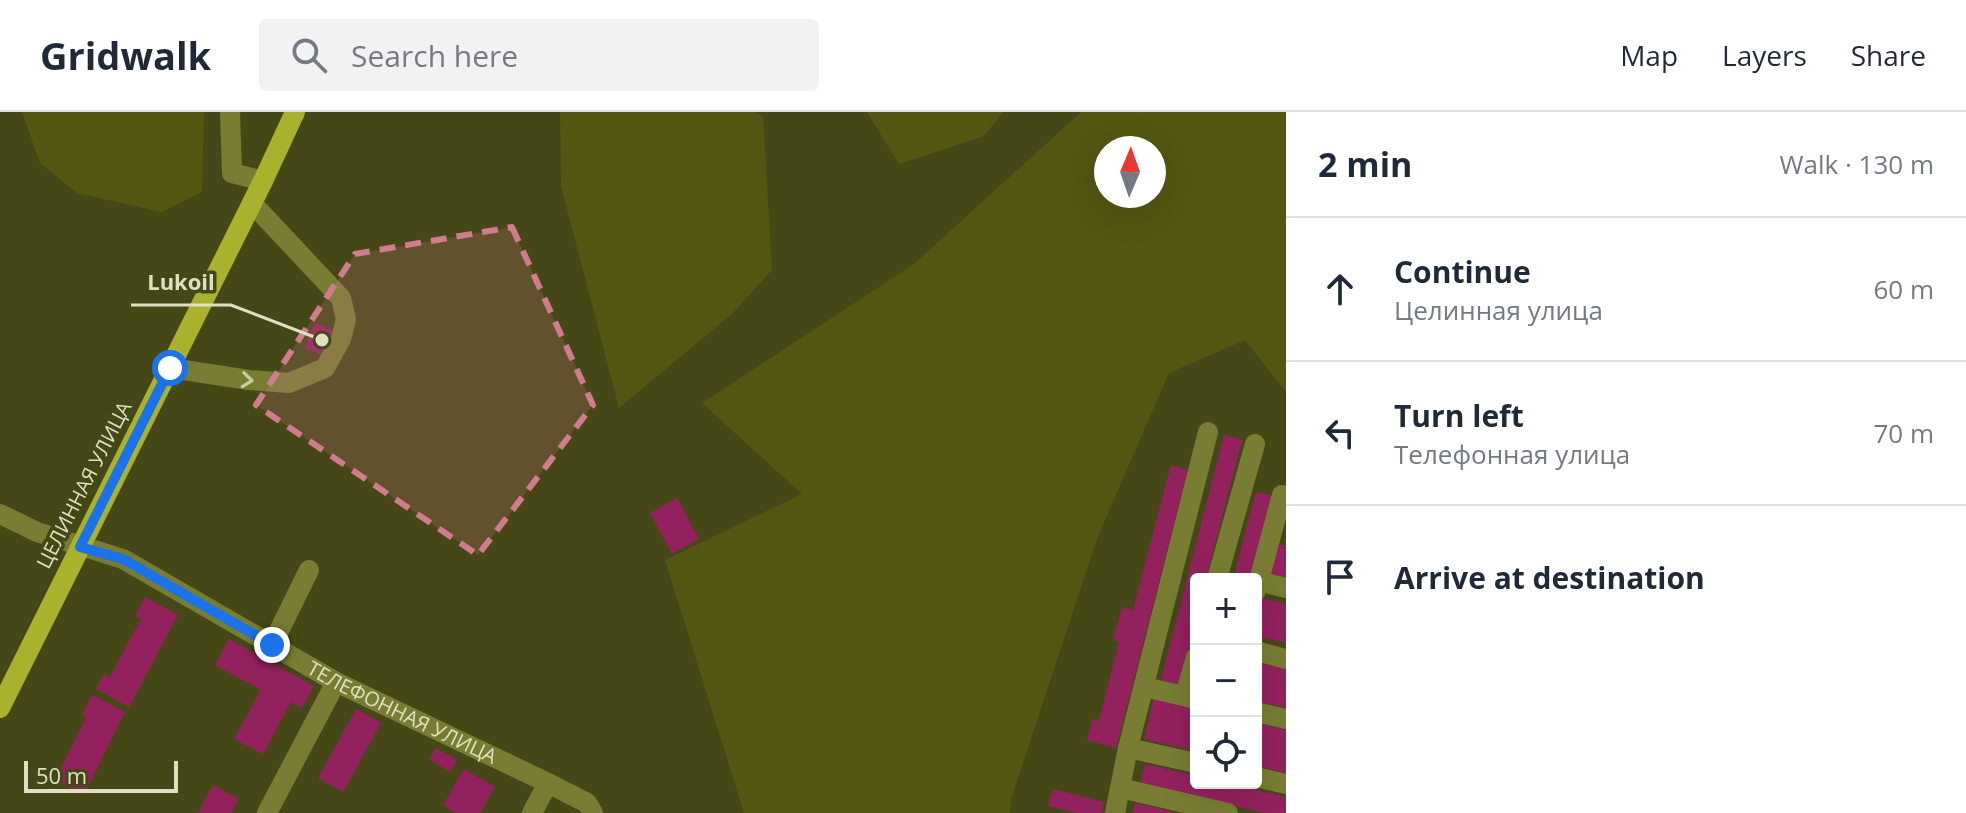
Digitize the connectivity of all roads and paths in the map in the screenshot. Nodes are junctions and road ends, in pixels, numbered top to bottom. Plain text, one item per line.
1 (230, 112) edge
2 (295, 112) edge
3 (263, 181) junction
4 (252, 203) junction
5 (170, 368) junction
6 (1208, 432) dead end
7 (1255, 444) dead end
8 (1282, 495) dead end
9 (0, 514) edge
10 (80, 547) junction
11 (309, 570) dead end
12 (1219, 573) edge
13 (1261, 573) edge
14 (1262, 586) edge
15 (1286, 588) edge
16 (272, 645) junction
17 (1262, 653) edge
18 (1286, 659) edge
19 (336, 682) junction
20 (1145, 687) junction
21 (1190, 697) edge
22 (0, 708) edge
23 (1262, 713) edge
24 (1286, 719) edge
25 (1128, 748) junction
26 (1190, 762) edge
27 (1262, 778) edge
28 (548, 783) junction
29 (1286, 784) edge
30 (1120, 788) junction
31 (267, 813) edge
32 (532, 813) edge
33 (593, 813) edge
34 (1115, 813) edge
35 (1228, 813) edge

1 - 3 street
2 - 3 main road, ЦЕЛИННАЯ УЛИЦА
3 - 4 main road, ЦЕЛИННАЯ УЛИЦА
4 - 5 main road, ЦЕЛИННАЯ УЛИЦА
5 -> 4 street
5 - 10 main road, ЦЕЛИННАЯ УЛИЦА
6 - 20 street
7 - 12 street
8 - 13 street
9 - 10 street, ТЕЛЕФОННАЯ УЛИЦА
10 - 16 street, ТЕЛЕФОННАЯ УЛИЦА
10 - 22 main road, ЦЕЛИННАЯ УЛИЦА
11 - 16 street
14 - 15 street
16 - 19 street, ТЕЛЕФОННАЯ УЛИЦА
17 - 18 street
19 - 28 street, ТЕЛЕФОННАЯ УЛИЦА
19 - 31 street
20 - 21 street
20 - 25 street
23 - 24 street
25 - 26 street
25 - 30 street
27 - 29 street
28 - 32 street
28 - 33 street, ТЕЛЕФОННАЯ УЛИЦА
30 - 34 street
30 - 35 street

